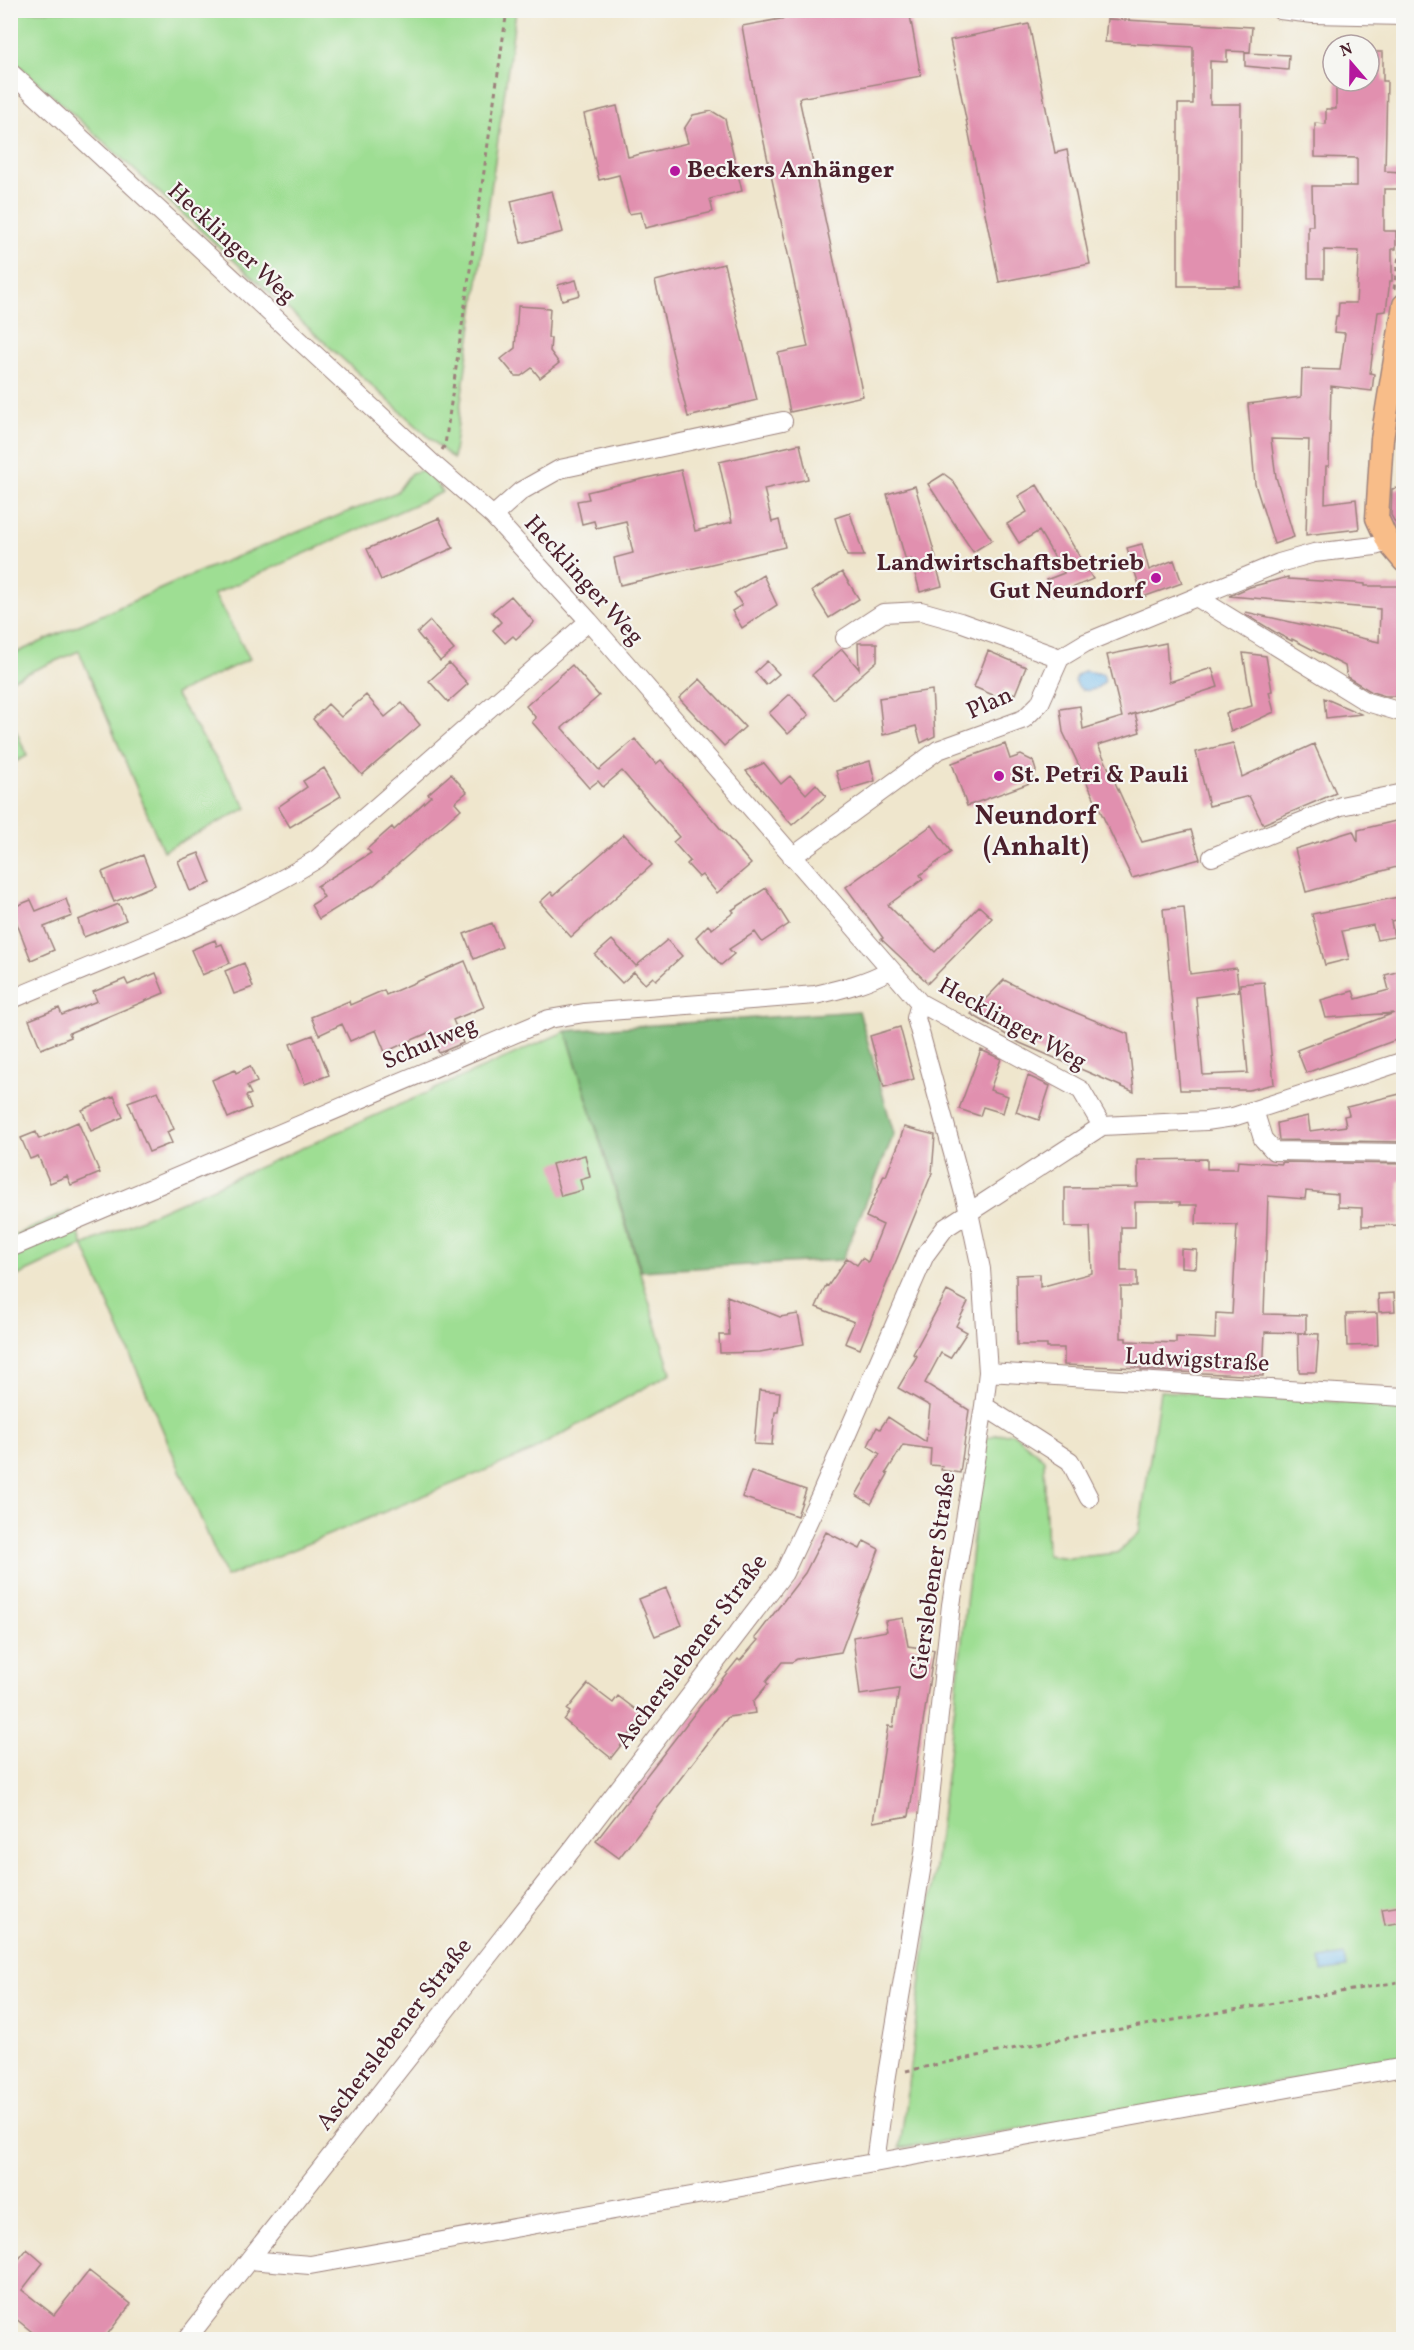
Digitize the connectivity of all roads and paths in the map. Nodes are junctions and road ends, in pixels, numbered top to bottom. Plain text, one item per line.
1 (507, 10) edge
2 (1280, 10) edge
3 (1403, 16) edge
4 (10, 72) edge
5 (1404, 93) edge
6 (1404, 305) edge
7 (783, 421) dead end
8 (433, 464) junction
9 (494, 516) junction
10 (1388, 542) junction
11 (1404, 561) edge
12 (1198, 598) junction
13 (589, 621) junction
14 (845, 638) dead end
15 (1060, 658) junction
16 (1404, 713) edge
17 (1404, 793) edge
18 (792, 857) junction
19 (1212, 857) dead end
20 (890, 970) junction
21 (10, 1000) edge
22 (920, 1003) junction
23 (1404, 1061) edge
24 (1254, 1110) junction
25 (1102, 1126) junction
26 (1404, 1153) edge
27 (969, 1212) junction
28 (10, 1248) edge
29 (987, 1372) junction
30 (1404, 1397) edge
31 (984, 1406) junction
32 (1089, 1498) dead end
33 (1404, 1981) edge
34 (1404, 2067) edge
35 (887, 2075) junction
36 (875, 2162) junction
37 (249, 2260) junction
38 (186, 2340) edge

1 - 8 path
2 - 3 street
3 - 5 path
4 - 8 street, Hecklinger Weg
6 - 10 main road
7 - 9 street
8 - 9 street, Hecklinger Weg
9 - 13 street, Hecklinger Weg
10 - 11 main road
10 - 12 street
12 - 15 street
12 - 16 street
13 - 18 street, Hecklinger Weg
13 - 21 street
14 - 15 street
15 - 18 street, Plan
17 - 19 street
18 - 20 street, Hecklinger Weg
20 - 22 street, Hecklinger Weg
20 - 28 street, Schulweg
22 - 25 street, Hecklinger Weg
22 - 27 street, Gierslebener Straße
23 - 24 street
24 - 25 street
24 - 26 street
25 - 27 street, Ascherslebener Straße
27 - 29 street, Gierslebener Straße
27 - 37 street, Ascherslebener Straße
29 - 30 street, Ludwigstraße
29 - 31 street, Gierslebener Straße
31 - 32 street
31 - 35 street, Gierslebener Straße
33 - 35 path
34 - 36 street
35 - 36 street, Gierslebener Straße
36 - 37 street
37 - 38 street, Ascherslebener Straße

